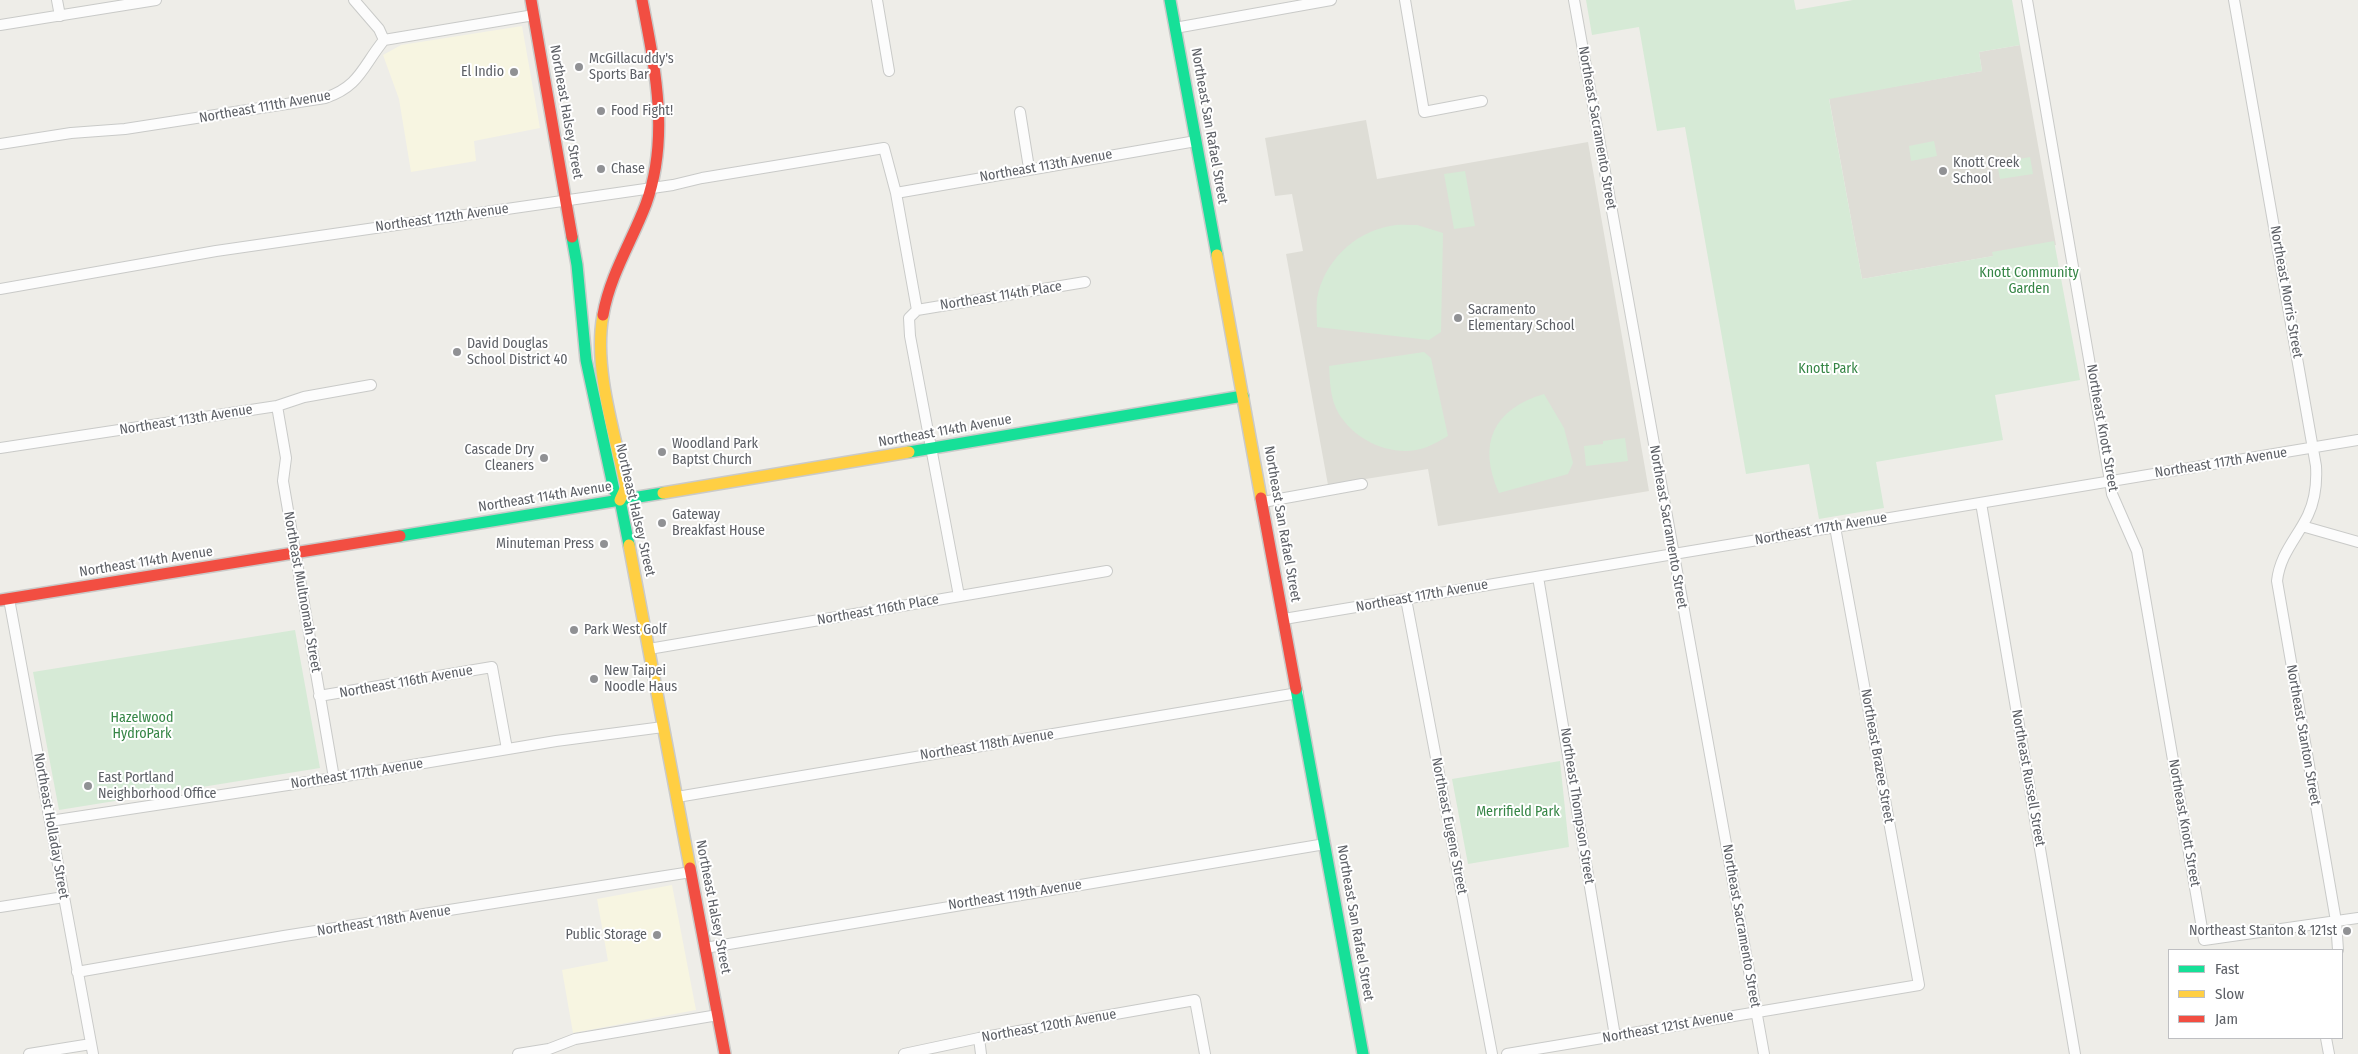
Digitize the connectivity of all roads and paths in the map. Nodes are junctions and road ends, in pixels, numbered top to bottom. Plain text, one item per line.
1 (57, 0) edge
2 (156, 0) edge
3 (354, 0) edge
4 (531, 0) edge
5 (642, 0) edge
6 (877, 0) edge
7 (1170, 0) edge
8 (1331, 0) edge
9 (1405, 0) edge
10 (1574, 0) edge
11 (2027, 0) edge
12 (2234, 0) edge
13 (534, 15) junction
14 (60, 16) junction
15 (0, 25) edge
16 (1175, 28) junction
17 (384, 40) junction
18 (889, 71) dead end
19 (1482, 101) dead end
20 (1020, 112) dead end
21 (1196, 141) junction
22 (0, 144) edge
23 (1029, 168) junction
24 (652, 186) junction
25 (896, 192) junction
26 (566, 201) junction
27 (1086, 282) dead end
28 (0, 289) edge
29 (917, 310) junction
30 (371, 385) dead end
31 (1243, 396) junction
32 (277, 406) junction
33 (2358, 440) edge
34 (2314, 447) junction
35 (0, 448) edge
36 (931, 448) junction
37 (2110, 481) junction
38 (1362, 484) dead end
39 (620, 500) junction
40 (1262, 502) junction
41 (1981, 503) junction
42 (2302, 526) junction
43 (1835, 527) junction
44 (2358, 542) edge
45 (296, 553) junction
46 (1673, 554) junction
47 (1107, 571) dead end
48 (1538, 577) junction
49 (959, 596) junction
50 (1406, 598) junction
51 (5, 600) edge
52 (1284, 619) junction
53 (649, 649) junction
54 (1298, 693) junction
55 (319, 696) junction
56 (663, 727) junction
57 (507, 749) junction
58 (334, 778) junction
59 (677, 797) junction
60 (50, 821) junction
61 (1325, 844) junction
62 (691, 872) junction
63 (64, 896) junction
64 (0, 906) edge
65 (2358, 918) edge
66 (2336, 921) junction
67 (705, 948) junction
68 (2338, 949) edge
69 (77, 972) junction
70 (1919, 985) joint
71 (1757, 1012) junction
72 (718, 1015) junction
73 (1615, 1036) junction
74 (979, 1038) junction
75 (2326, 1039) edge
76 (92, 1049) edge
77 (29, 1054) edge
78 (518, 1054) edge
79 (726, 1054) edge
80 (904, 1054) edge
81 (981, 1054) edge
82 (1205, 1054) edge
83 (1363, 1054) edge
84 (1492, 1054) edge
85 (1507, 1054) edge
86 (1764, 1054) edge
87 (2075, 1054) edge
88 (2329, 1054) edge

1 - 14 street
2 - 14 street
3 - 17 street
4 - 13 street, Northeast Halsey Street
5 - 24 street
6 - 18 street
7 - 16 street, Northeast San Rafael Street
8 - 16 street
9 - 19 street
10 - 46 street, Northeast Sacramento Street
11 - 37 street, Northeast Knott Street
12 - 34 street, Northeast Morris Street
13 - 17 street
13 - 26 street, Northeast Halsey Street
14 - 15 street
16 - 21 street, Northeast San Rafael Street
17 - 22 street, Northeast 111th Avenue
20 - 23 street
21 - 23 street, Northeast 113th Avenue
21 - 31 street, Northeast San Rafael Street
23 - 25 street, Northeast 113th Avenue
24 - 25 street, Northeast 112th Avenue
24 - 26 street, Northeast 112th Avenue
24 - 39 street
25 - 29 street
26 - 28 street, Northeast 112th Avenue
26 - 39 street, Northeast Halsey Street
27 - 29 street, Northeast 114th Place
29 - 36 street
30 - 32 street, Northeast 113th Avenue
31 - 36 street, Northeast 114th Avenue
31 - 40 street, Northeast San Rafael Street
32 - 35 street, Northeast 113th Avenue
32 - 45 street, Northeast Multnomah Street
33 - 34 street, Northeast 117th Avenue
34 - 37 street, Northeast 117th Avenue
34 - 42 street, Northeast Morris Street
36 - 39 street, Northeast 114th Avenue
36 - 49 street
37 - 41 street, Northeast 117th Avenue
37 - 66 street, Northeast Knott Street
38 - 40 street
39 - 45 street, Northeast 114th Avenue
39 - 53 street, Northeast Halsey Street
40 - 52 street, Northeast San Rafael Street
41 - 43 street, Northeast 117th Avenue
41 - 87 street, Northeast Russell Street
42 - 44 street
42 - 66 street, Northeast Stanton Street
43 - 46 street, Northeast 117th Avenue
43 - 70 street, Northeast Brazee Street
45 - 51 street, Northeast 114th Avenue
45 - 55 street, Northeast Multnomah Street
46 - 48 street, Northeast 117th Avenue
46 - 71 street, Northeast Sacramento Street
47 - 49 street, Northeast 116th Place
48 - 50 street, Northeast 117th Avenue
48 - 73 street, Northeast Thompson Street
49 - 53 street, Northeast 116th Place
50 - 52 street, Northeast 117th Avenue
50 - 84 street, Northeast Eugene Street
51 - 60 street, Northeast Holladay Street
52 - 54 street, Northeast San Rafael Street
53 - 56 street, Northeast Halsey Street
54 - 59 street, Northeast 118th Avenue
54 - 61 street, Northeast San Rafael Street
55 - 57 street, Northeast 116th Avenue
55 - 58 street, Northeast Multnomah Street
56 - 57 street, Northeast 117th Avenue
56 - 59 street, Northeast Halsey Street
57 - 58 street, Northeast 117th Avenue
58 - 60 street, Northeast 117th Avenue
59 - 62 street, Northeast Halsey Street
60 - 63 street, Northeast Holladay Street
61 - 67 street, Northeast 119th Avenue
61 - 83 street, Northeast San Rafael Street
62 - 67 street, Northeast Halsey Street
62 - 69 street, Northeast 118th Avenue
63 - 64 street
63 - 69 street, Northeast Holladay Street
65 - 66 street
66 - 68 street, Northeast Stanton Street
67 - 72 street, Northeast Halsey Street
69 - 76 street, Northeast Holladay Street
70 - 71 street, Northeast 121st Avenue
71 - 73 street, Northeast 121st Avenue
71 - 86 street, Northeast Sacramento Street
72 - 78 street
72 - 79 street, Northeast Halsey Street
73 - 85 street, Northeast 121st Avenue
74 - 80 street, Northeast 120th Avenue
74 - 81 street
74 - 82 street, Northeast 120th Avenue
75 - 88 street
76 - 77 street

